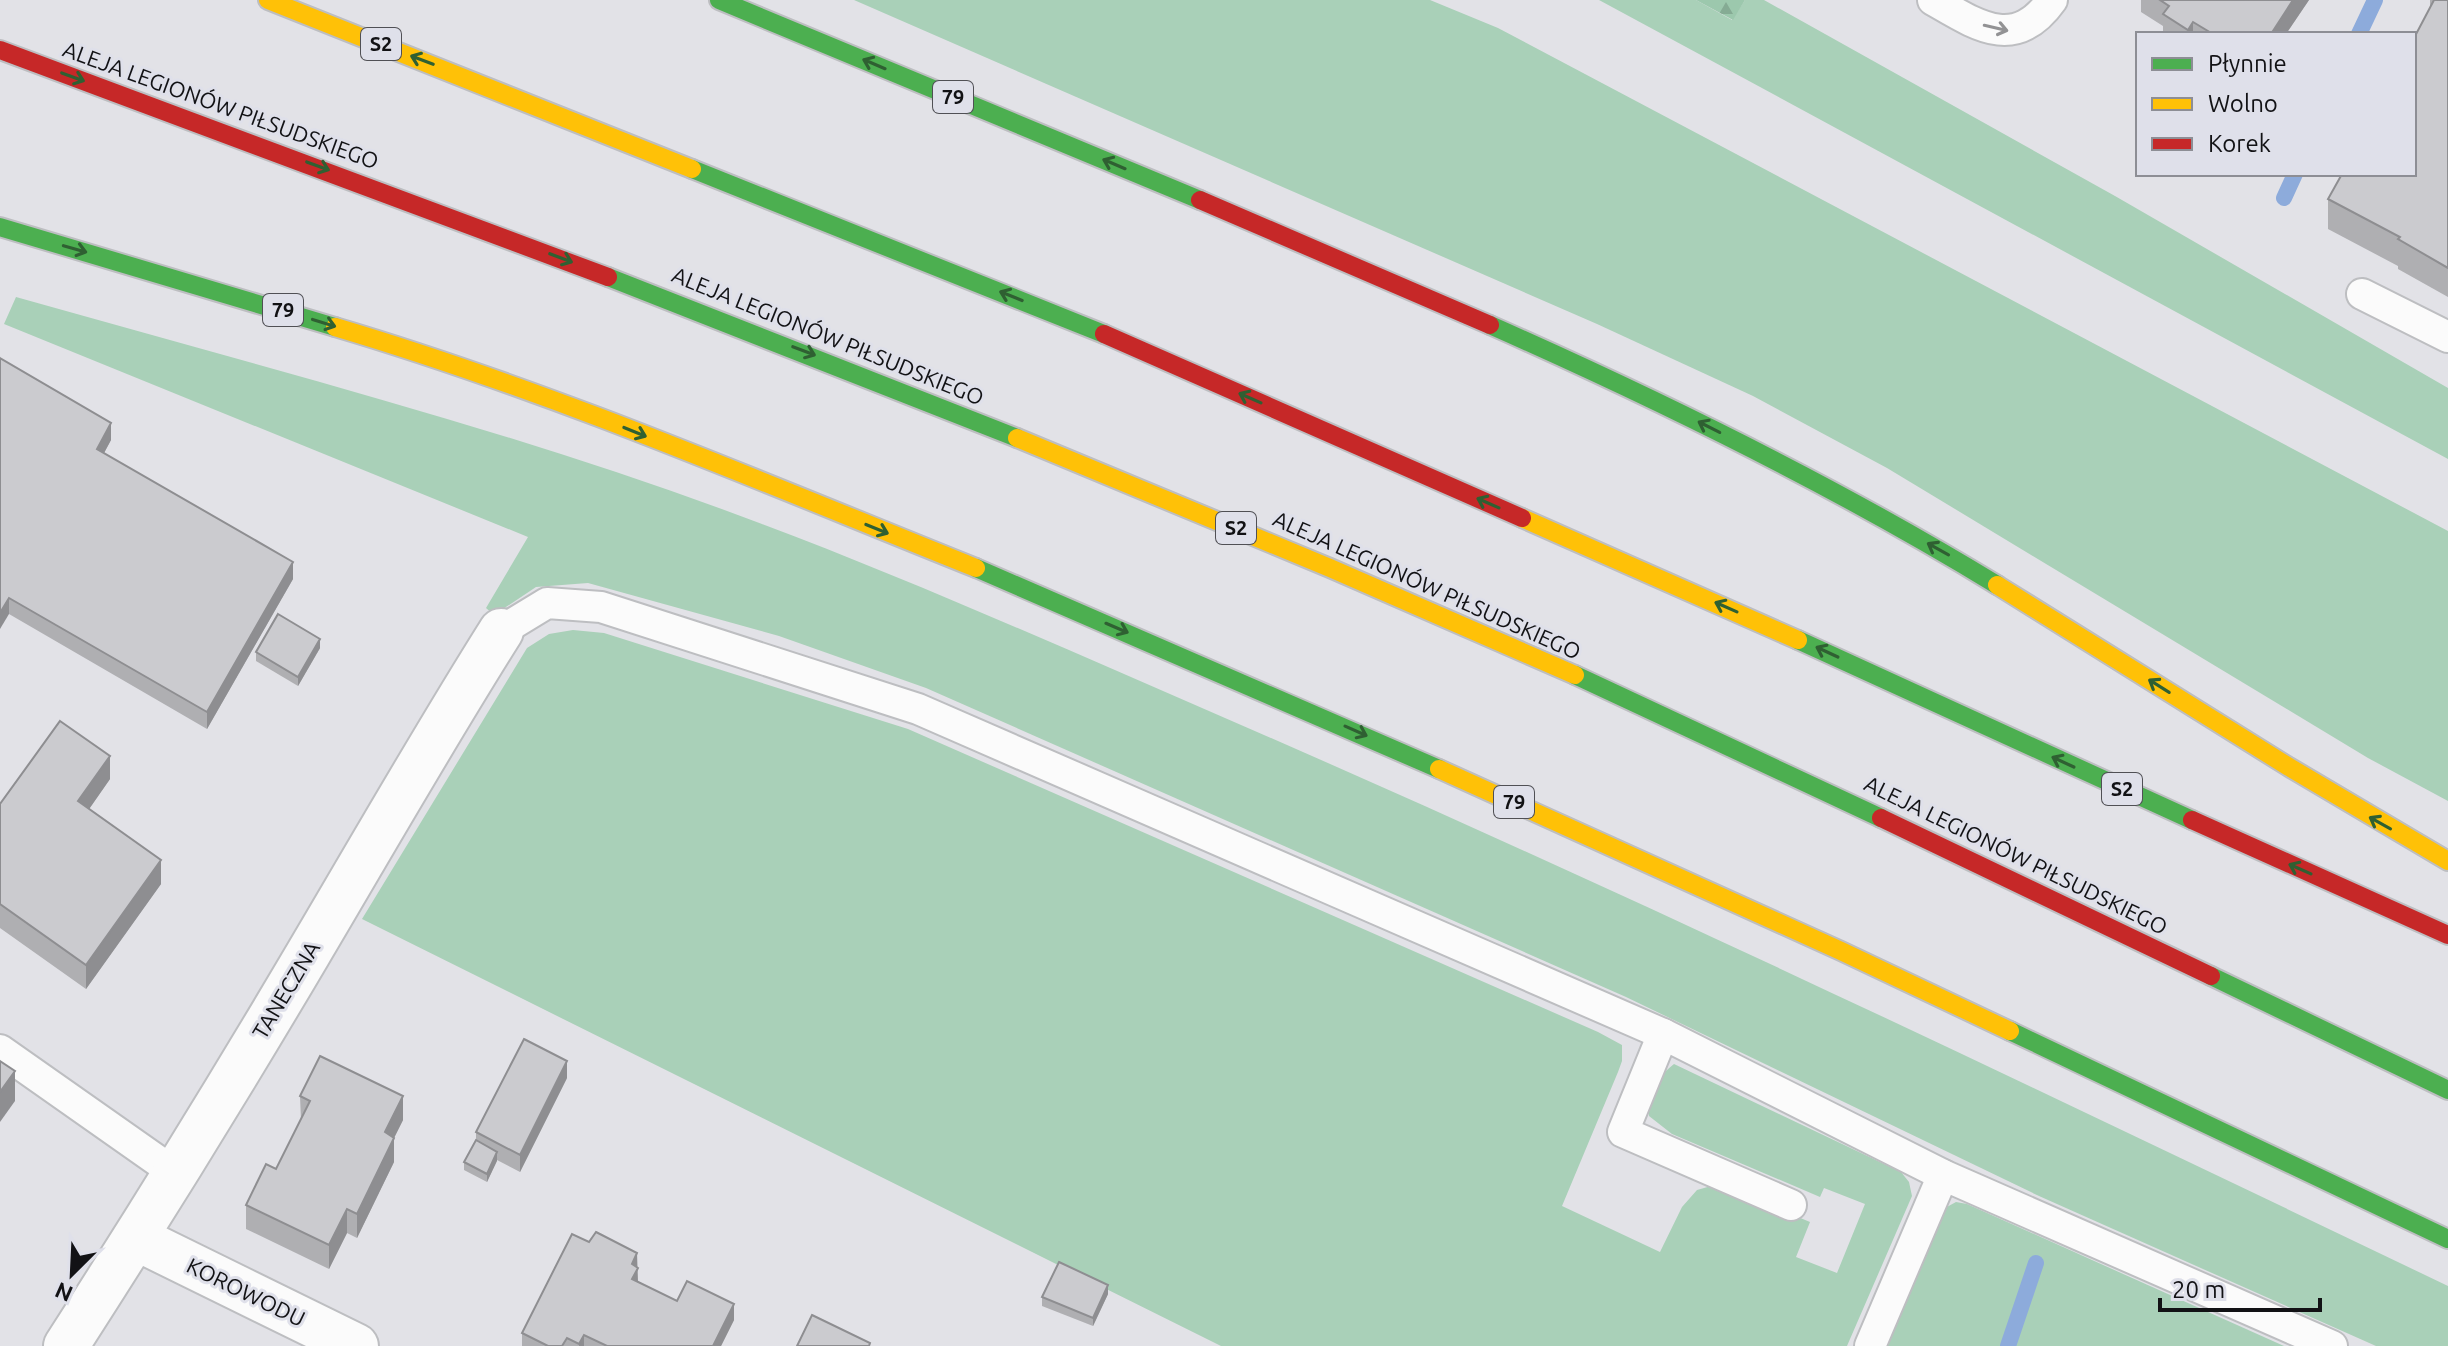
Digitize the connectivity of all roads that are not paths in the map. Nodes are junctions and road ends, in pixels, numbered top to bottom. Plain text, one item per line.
1 (268, 0) edge
2 (719, 0) edge
3 (1933, 0) edge
4 (2052, 0) edge
5 (0, 50) edge
6 (0, 227) edge
7 (2362, 294) dead end
8 (2448, 337) edge
9 (501, 631) joint
10 (2448, 861) edge
11 (2448, 935) edge
12 (1663, 1034) junction
13 (0, 1050) edge
14 (2448, 1090) edge
15 (175, 1173) junction
16 (1943, 1175) junction
17 (1791, 1205) dead end
18 (136, 1238) junction
19 (2448, 1239) edge
20 (66, 1346) edge
21 (356, 1346) edge
22 (1870, 1346) edge
23 (2332, 1346) edge

11 -> 1 highway, S2
10 -> 2 highway, 79
3 -> 4 lane
5 -> 14 highway, ALEJA LEGIONÓW PIŁSUDSKIEGO / S2
6 -> 19 highway, 79
7 - 8 lane
9 - 12 lane
9 - 15 street, TANECZNA
12 - 16 lane
12 - 17 lane
13 - 15 lane
15 - 18 street, TANECZNA
16 - 22 lane
16 - 23 lane
18 - 20 street, TANECZNA
18 - 21 street, KOROWODU

